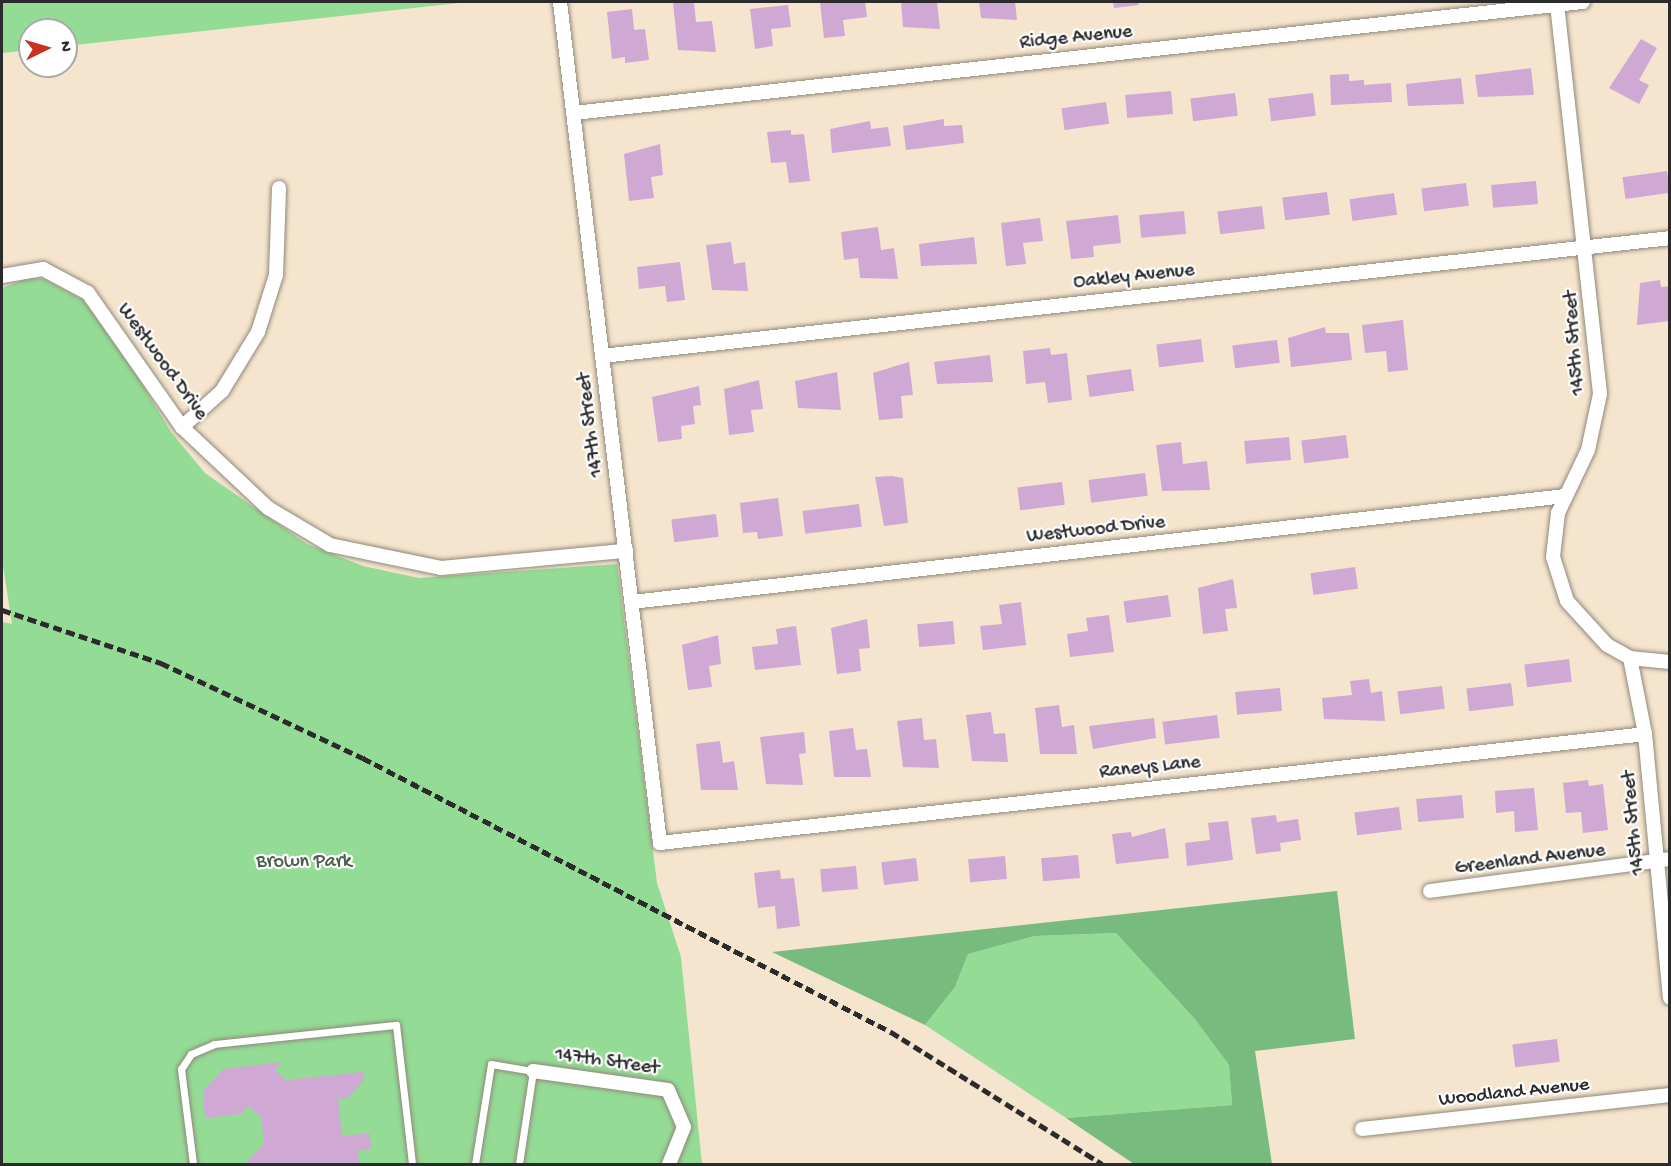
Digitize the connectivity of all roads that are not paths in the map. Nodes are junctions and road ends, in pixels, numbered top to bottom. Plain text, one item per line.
1 (560, 2) edge
2 (1582, 2) edge
3 (1557, 4) junction
4 (574, 113) junction
5 (279, 188) dead end
6 (1670, 238) edge
7 (1586, 247) junction
8 (2, 276) edge
9 (602, 356) junction
10 (182, 427) junction
11 (1565, 496) junction
12 (626, 551) junction
13 (632, 602) junction
14 (1630, 658) junction
15 (1670, 662) edge
16 (1645, 734) junction
17 (660, 843) joint
18 (1663, 861) edge
19 (1430, 891) dead end
20 (1670, 998) edge
21 (533, 1071) junction
22 (1670, 1095) edge
23 (1362, 1129) dead end
24 (193, 1164) edge
25 (412, 1164) edge
26 (475, 1164) edge
27 (519, 1164) edge
28 (669, 1164) edge

1 - 4 street, 147th Street
2 - 3 street, Ridge Avenue
3 - 4 street, Ridge Avenue
3 - 7 street, 145th Street
4 - 9 street, 147th Street
5 - 10 street
6 - 7 street, Oakley Avenue
7 - 9 street, Oakley Avenue
7 - 11 street, 145th Street
8 - 10 street, Westwood Drive
9 - 12 street, 147th Street
10 - 12 street, Westwood Drive
11 - 13 street, Westwood Drive
11 - 14 street, 145th Street
12 - 13 street, 147th Street
13 - 17 street, 147th Street
14 - 15 street
14 - 16 street, 145th Street
16 - 17 street, Raneys Lane
16 - 18 street, 145th Street
18 - 19 street, Greenland Avenue
18 - 20 street, 145th Street
21 - 26 lane
21 - 27 lane
21 - 28 street, 147th Street
22 - 23 street, Woodland Avenue
24 - 25 lane

